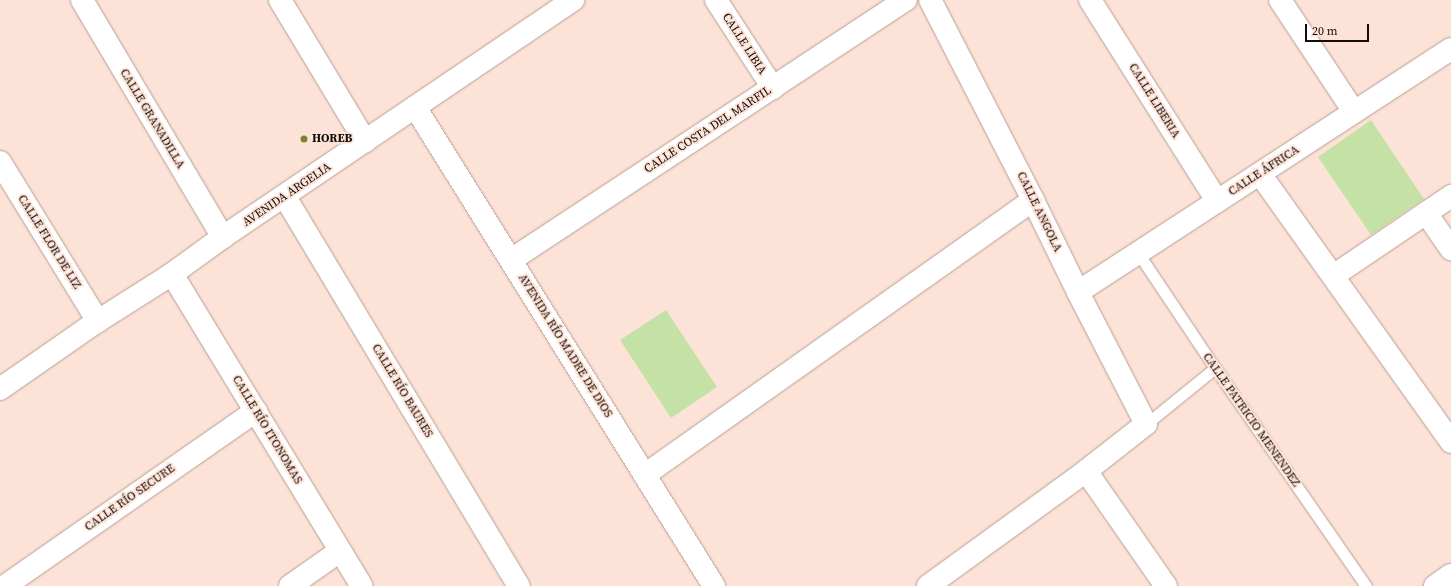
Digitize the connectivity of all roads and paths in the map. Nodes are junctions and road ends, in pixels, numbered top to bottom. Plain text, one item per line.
1 (82, 0) edge
2 (280, 0) edge
3 (573, 0) edge
4 (716, 0) edge
5 (906, 0) edge
6 (930, 0) edge
7 (1090, 0) edge
8 (1280, 0) edge
9 (1451, 49) edge
10 (773, 88) junction
11 (415, 107) junction
12 (1354, 112) junction
13 (365, 141) junction
14 (0, 162) edge
15 (1260, 174) junction
16 (6, 186) edge
17 (1451, 196) edge
18 (285, 197) junction
19 (1033, 200) junction
20 (1217, 201) junction
21 (1426, 213) junction
22 (223, 237) junction
23 (1451, 249) edge
24 (1138, 253) junction
25 (511, 260) junction
26 (172, 274) junction
27 (1333, 276) junction
28 (1078, 292) junction
29 (98, 321) junction
30 (1215, 368) junction
31 (0, 389) edge
32 (256, 411) junction
33 (1146, 424) junction
34 (1451, 442) edge
35 (1086, 471) junction
36 (646, 474) junction
37 (340, 551) junction
38 (1451, 575) edge
39 (954, 579) edge
40 (5, 586) edge
41 (290, 586) edge
42 (362, 586) edge
43 (519, 586) edge
44 (714, 586) edge
45 (928, 586) edge
46 (1166, 586) edge
47 (1366, 586) edge
48 (1435, 586) edge

1 - 22 street, CALLE GRANADILLA
2 - 13 street
3 - 11 street, AVENIDA ARGELIA
4 - 10 street, CALLE LIBIA
5 - 10 street, CALLE COSTA DEL MARFIL
6 - 19 street, CALLE ANGOLA
7 - 20 street, CALLE LIBERIA
8 - 12 street
9 - 12 street, CALLE ÁFRICA
10 - 25 street, CALLE COSTA DEL MARFIL
11 - 13 street, AVENIDA ARGELIA
11 - 25 street, AVENIDA RÍO MADRE DE DIOS
12 - 15 street, CALLE ÁFRICA
13 - 18 street, AVENIDA ARGELIA
14 - 16 street, CALLE FLOR DE LIZ
15 - 20 street, CALLE ÁFRICA
15 - 27 street
16 - 29 street, CALLE FLOR DE LIZ
17 - 21 street
18 - 22 street, AVENIDA ARGELIA
18 - 43 street, CALLE RÍO BAURES
19 - 28 street, CALLE ANGOLA
19 - 36 street
20 - 24 street, CALLE ÁFRICA
21 - 23 street
21 - 27 street
22 - 26 street, AVENIDA ARGELIA
24 - 28 street, CALLE ÁFRICA
24 - 30 lane, CALLE PATRICIO MENENDEZ
25 - 36 street, AVENIDA RÍO MADRE DE DIOS
26 - 29 street, AVENIDA ARGELIA
26 - 32 street, CALLE RÍO ITONOMAS
27 - 34 street
28 - 33 street, CALLE ANGOLA
29 - 31 street, AVENIDA ARGELIA
30 - 33 lane
30 - 47 lane, CALLE PATRICIO MENENDEZ
32 - 37 street, CALLE RÍO ITONOMAS
32 - 40 street, CALLE RÍO SECURE
33 - 35 street
35 - 39 street
35 - 46 street
36 - 44 street, AVENIDA RÍO MADRE DE DIOS
37 - 41 street
37 - 42 street, CALLE RÍO ITONOMAS
38 - 48 street
39 - 45 street

